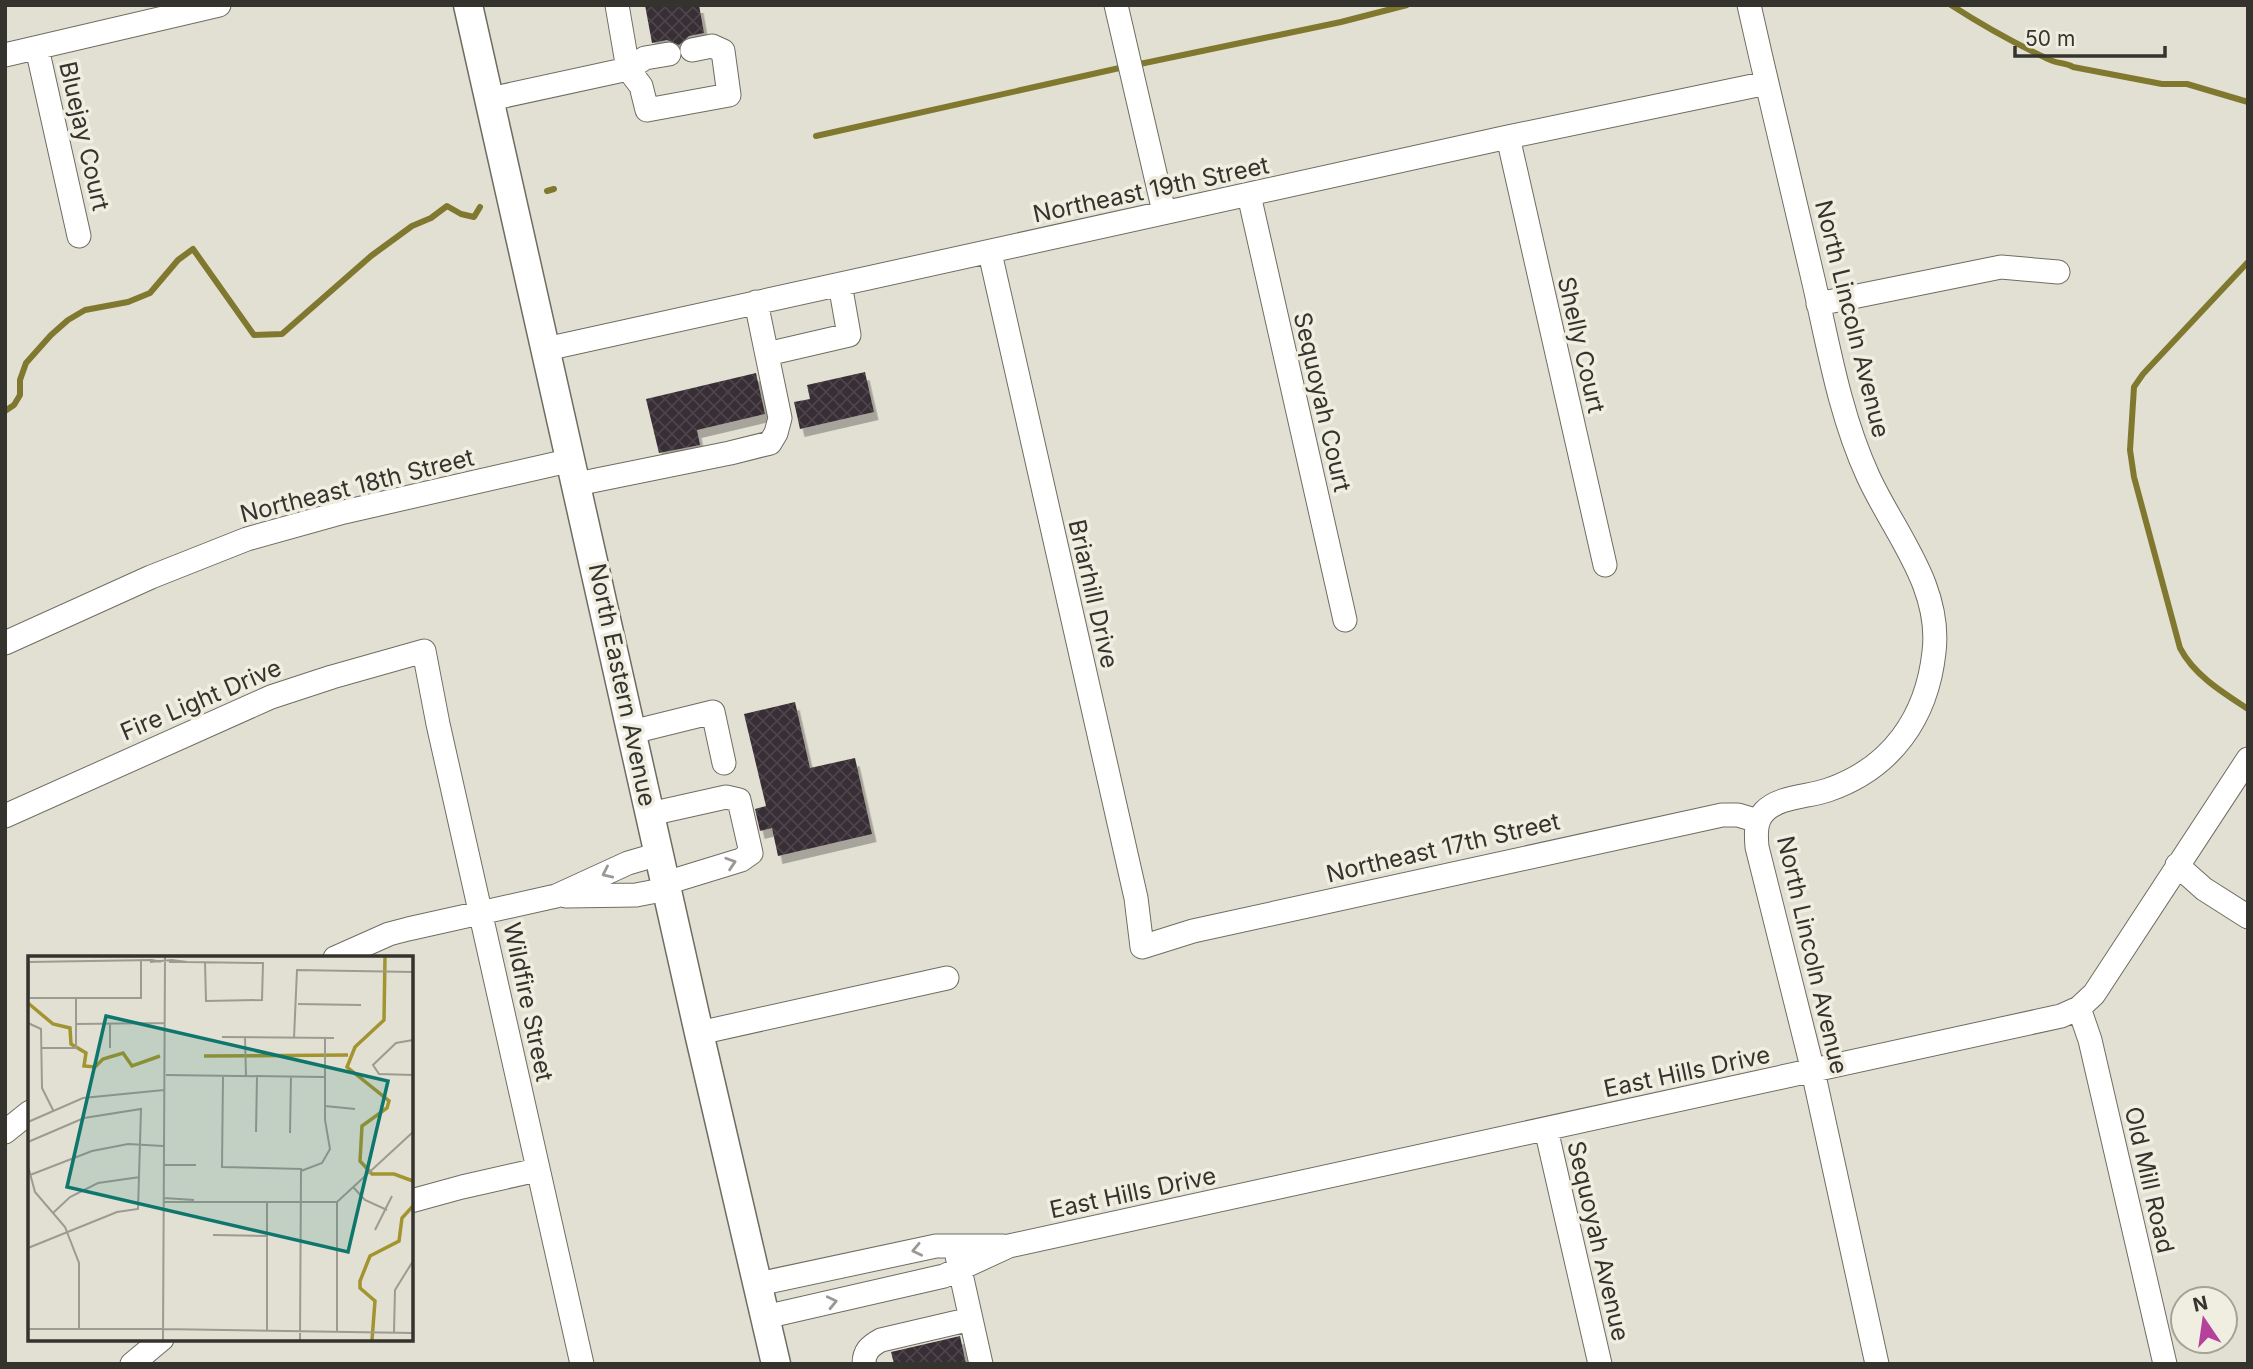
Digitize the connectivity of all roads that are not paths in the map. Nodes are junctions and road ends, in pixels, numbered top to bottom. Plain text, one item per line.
1 (219, 5) edge
2 (468, 5) edge
3 (617, 5) edge
4 (1116, 5) edge
5 (1749, 5) edge
6 (37, 48) junction
7 (692, 50) dead end
8 (669, 54) dead end
9 (5, 55) edge
10 (628, 69) junction
11 (1767, 83) junction
12 (490, 99) junction
13 (1508, 137) junction
14 (1248, 195) junction
15 (1164, 212) junction
16 (79, 236) dead end
17 (990, 253) junction
18 (2058, 272) dead end
19 (840, 284) junction
20 (756, 302) junction
21 (1818, 304) junction
22 (546, 349) junction
23 (766, 354) junction
24 (575, 472) junction
25 (1605, 565) dead end
26 (1345, 620) dead end
27 (5, 642) edge
28 (424, 651) joint
29 (632, 732) junction
30 (2246, 762) edge
31 (724, 763) dead end
32 (650, 814) junction
33 (5, 816) edge
34 (1758, 821) junction
35 (659, 854) junction
36 (2177, 865) junction
37 (666, 886) junction
38 (556, 896) junction
39 (481, 912) junction
40 (2248, 917) edge
41 (1142, 947) joint
42 (340, 956) edge
43 (947, 978) dead end
44 (2079, 1008) junction
45 (699, 1033) junction
46 (1813, 1072) junction
47 (28, 1114) edge
48 (1546, 1129) junction
49 (5, 1132) edge
50 (537, 1170) junction
51 (413, 1200) edge
52 (955, 1246) junction
53 (1009, 1246) junction
54 (960, 1269) junction
55 (758, 1284) junction
56 (765, 1317) junction
57 (971, 1319) junction
58 (160, 1341) edge
59 (132, 1364) edge
60 (582, 1364) edge
61 (776, 1364) edge
62 (864, 1364) edge
63 (981, 1364) edge
64 (1600, 1364) edge
65 (1877, 1364) edge
66 (2165, 1364) edge

1 - 6 street
2 - 12 main road, North Eastern Avenue
3 - 10 street
4 - 15 street
5 - 11 street, North Lincoln Avenue
6 - 9 street
6 - 16 street, Bluejay Court
7 - 10 street
8 - 10 street
10 - 12 street
11 - 13 street, Northeast 19th Street
11 - 21 street, North Lincoln Avenue
12 - 22 main road, North Eastern Avenue
13 - 14 street, Northeast 19th Street
13 - 25 street, Shelly Court
14 - 15 street, Northeast 19th Street
14 - 26 street, Sequoyah Court
15 - 17 street, Northeast 19th Street
17 - 19 street, Northeast 19th Street
17 - 41 street, Briarhill Drive
18 - 21 street
19 - 20 street, Northeast 19th Street
19 - 23 street
20 - 22 street, Northeast 19th Street
20 - 23 street
21 - 34 street, North Lincoln Avenue
22 - 24 main road, North Eastern Avenue
23 - 24 street, Northeast 18th Street
24 - 27 street, Northeast 18th Street
24 - 29 main road, North Eastern Avenue
28 - 33 street, Fire Light Drive
28 - 39 street, Wildfire Street
29 - 31 street
29 - 32 main road, North Eastern Avenue
30 - 36 street, East Hills Drive
32 - 35 main road, North Eastern Avenue
37 -> 32 street
34 - 41 street, Northeast 17th Street
34 - 46 street, North Lincoln Avenue
35 - 37 main road, North Eastern Avenue
35 -> 38 street
36 - 40 street
36 - 44 street, East Hills Drive
37 - 38 street
37 - 45 main road, North Eastern Avenue
38 - 39 street
39 - 42 street
39 - 50 street, Wildfire Street
43 - 45 street
44 - 46 street, East Hills Drive
44 - 66 street, Old Mill Road
45 - 55 main road, North Eastern Avenue
46 - 48 street, East Hills Drive
46 - 65 street, North Lincoln Avenue
47 - 49 street
48 - 53 street, East Hills Drive
48 - 64 street, Sequoyah Avenue
50 - 51 street
50 - 60 street, Wildfire Street
52 - 53 street, East Hills Drive
52 - 54 street
52 -> 55 street, East Hills Drive
53 - 54 street, East Hills Drive
56 -> 54 street, East Hills Drive
54 - 57 street
55 - 56 main road, North Eastern Avenue
56 - 61 main road, North Eastern Avenue
57 - 62 street
57 - 63 street
58 - 59 street

